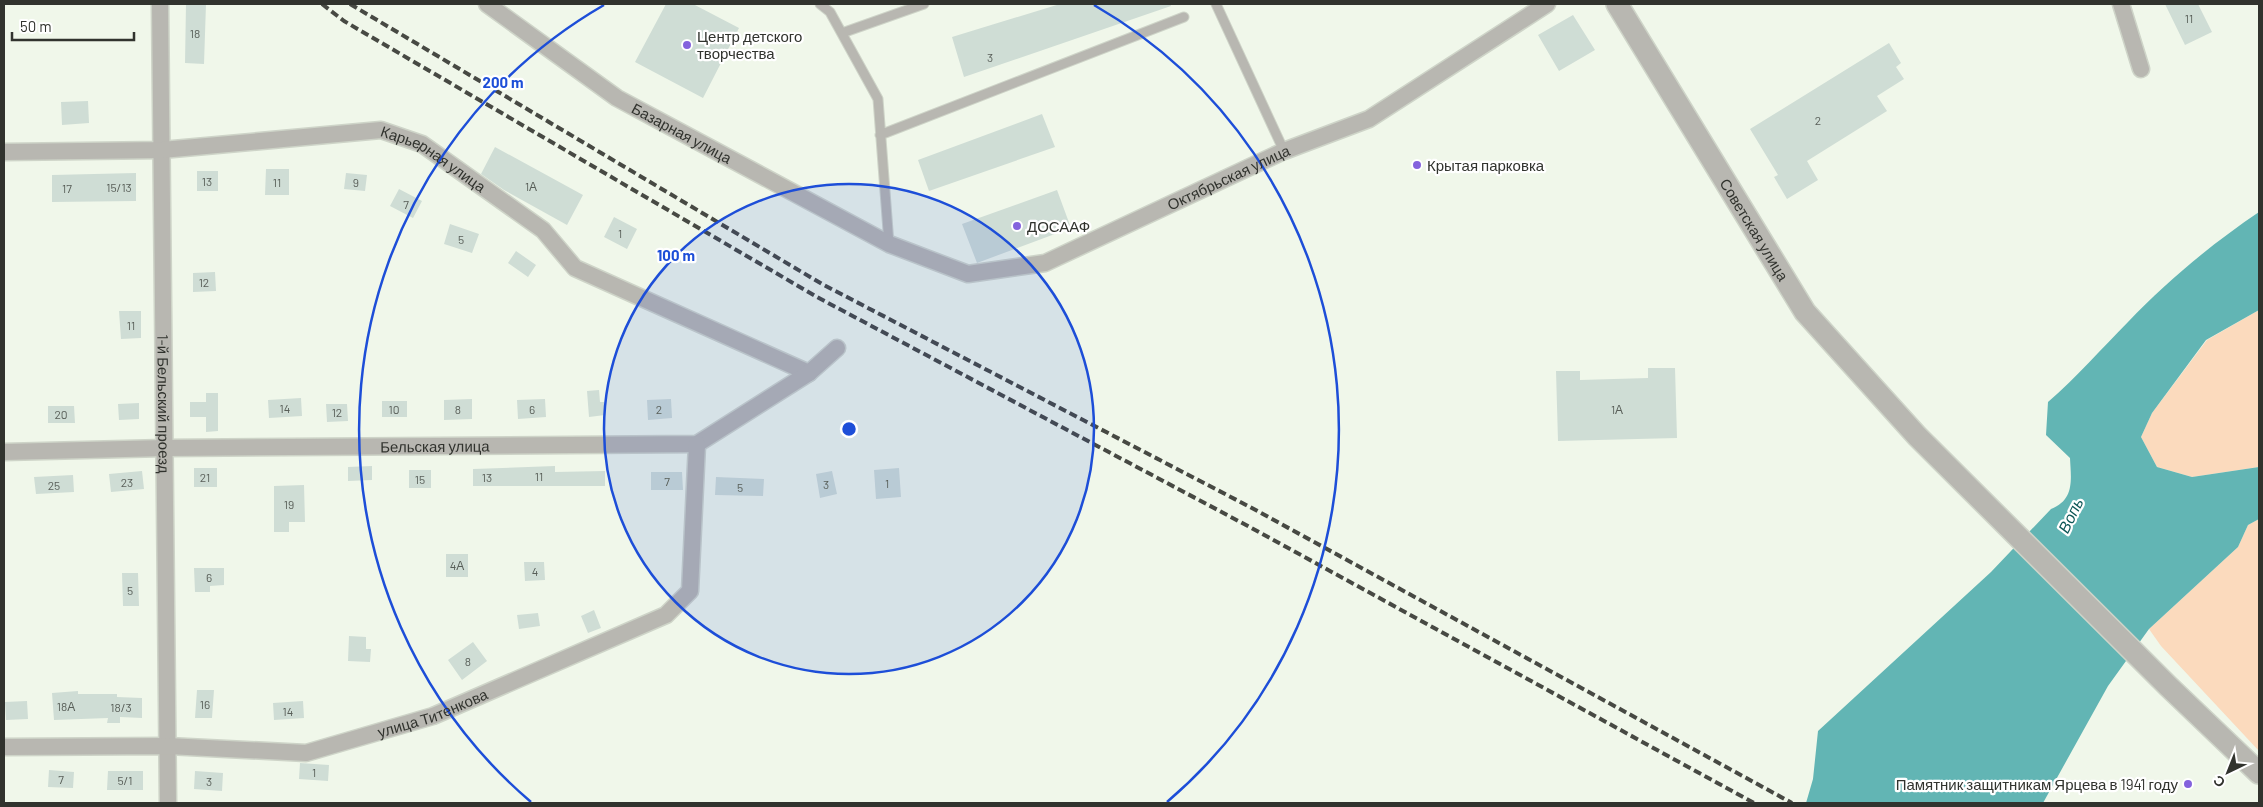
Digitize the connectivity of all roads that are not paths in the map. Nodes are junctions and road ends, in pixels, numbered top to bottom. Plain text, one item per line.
1 (160, 4) edge
2 (487, 4) edge
3 (820, 4) edge
4 (924, 4) edge
5 (1216, 4) edge
6 (1547, 4) edge
7 (1617, 4) edge
8 (2121, 4) edge
9 (1184, 17) dead end
10 (842, 34) junction
11 (2141, 69) dead end
12 (880, 135) junction
13 (162, 150) junction
14 (1284, 151) junction
15 (4, 152) edge
16 (889, 244) junction
17 (837, 348) dead end
18 (809, 373) junction
19 (697, 444) junction
20 (165, 448) junction
21 (4, 452) edge
22 (168, 746) junction
23 (4, 747) edge
24 (2259, 773) edge
25 (168, 803) edge

1 - 13 street, 1-й Бельский проезд
2 - 16 street, Базарная улица
3 - 10 lane
4 - 10 lane
5 - 14 lane
6 - 14 street, Октябрьская улица
7 - 24 street, Советская улица
8 - 11 street
9 - 12 lane
10 - 12 lane
12 - 16 lane
13 - 15 street, Карьерная улица
13 - 18 street, Карьерная улица
13 - 20 street, 1-й Бельский проезд
14 - 16 street, Октябрьская улица
17 - 18 street
18 - 19 street
19 - 20 street, Бельская улица
19 - 22 street, улица Титенкова
20 - 21 street, Бельская улица
20 - 22 street, 1-й Бельский проезд
22 - 23 street, улица Титенкова
22 - 25 street, 1-й Бельский проезд

